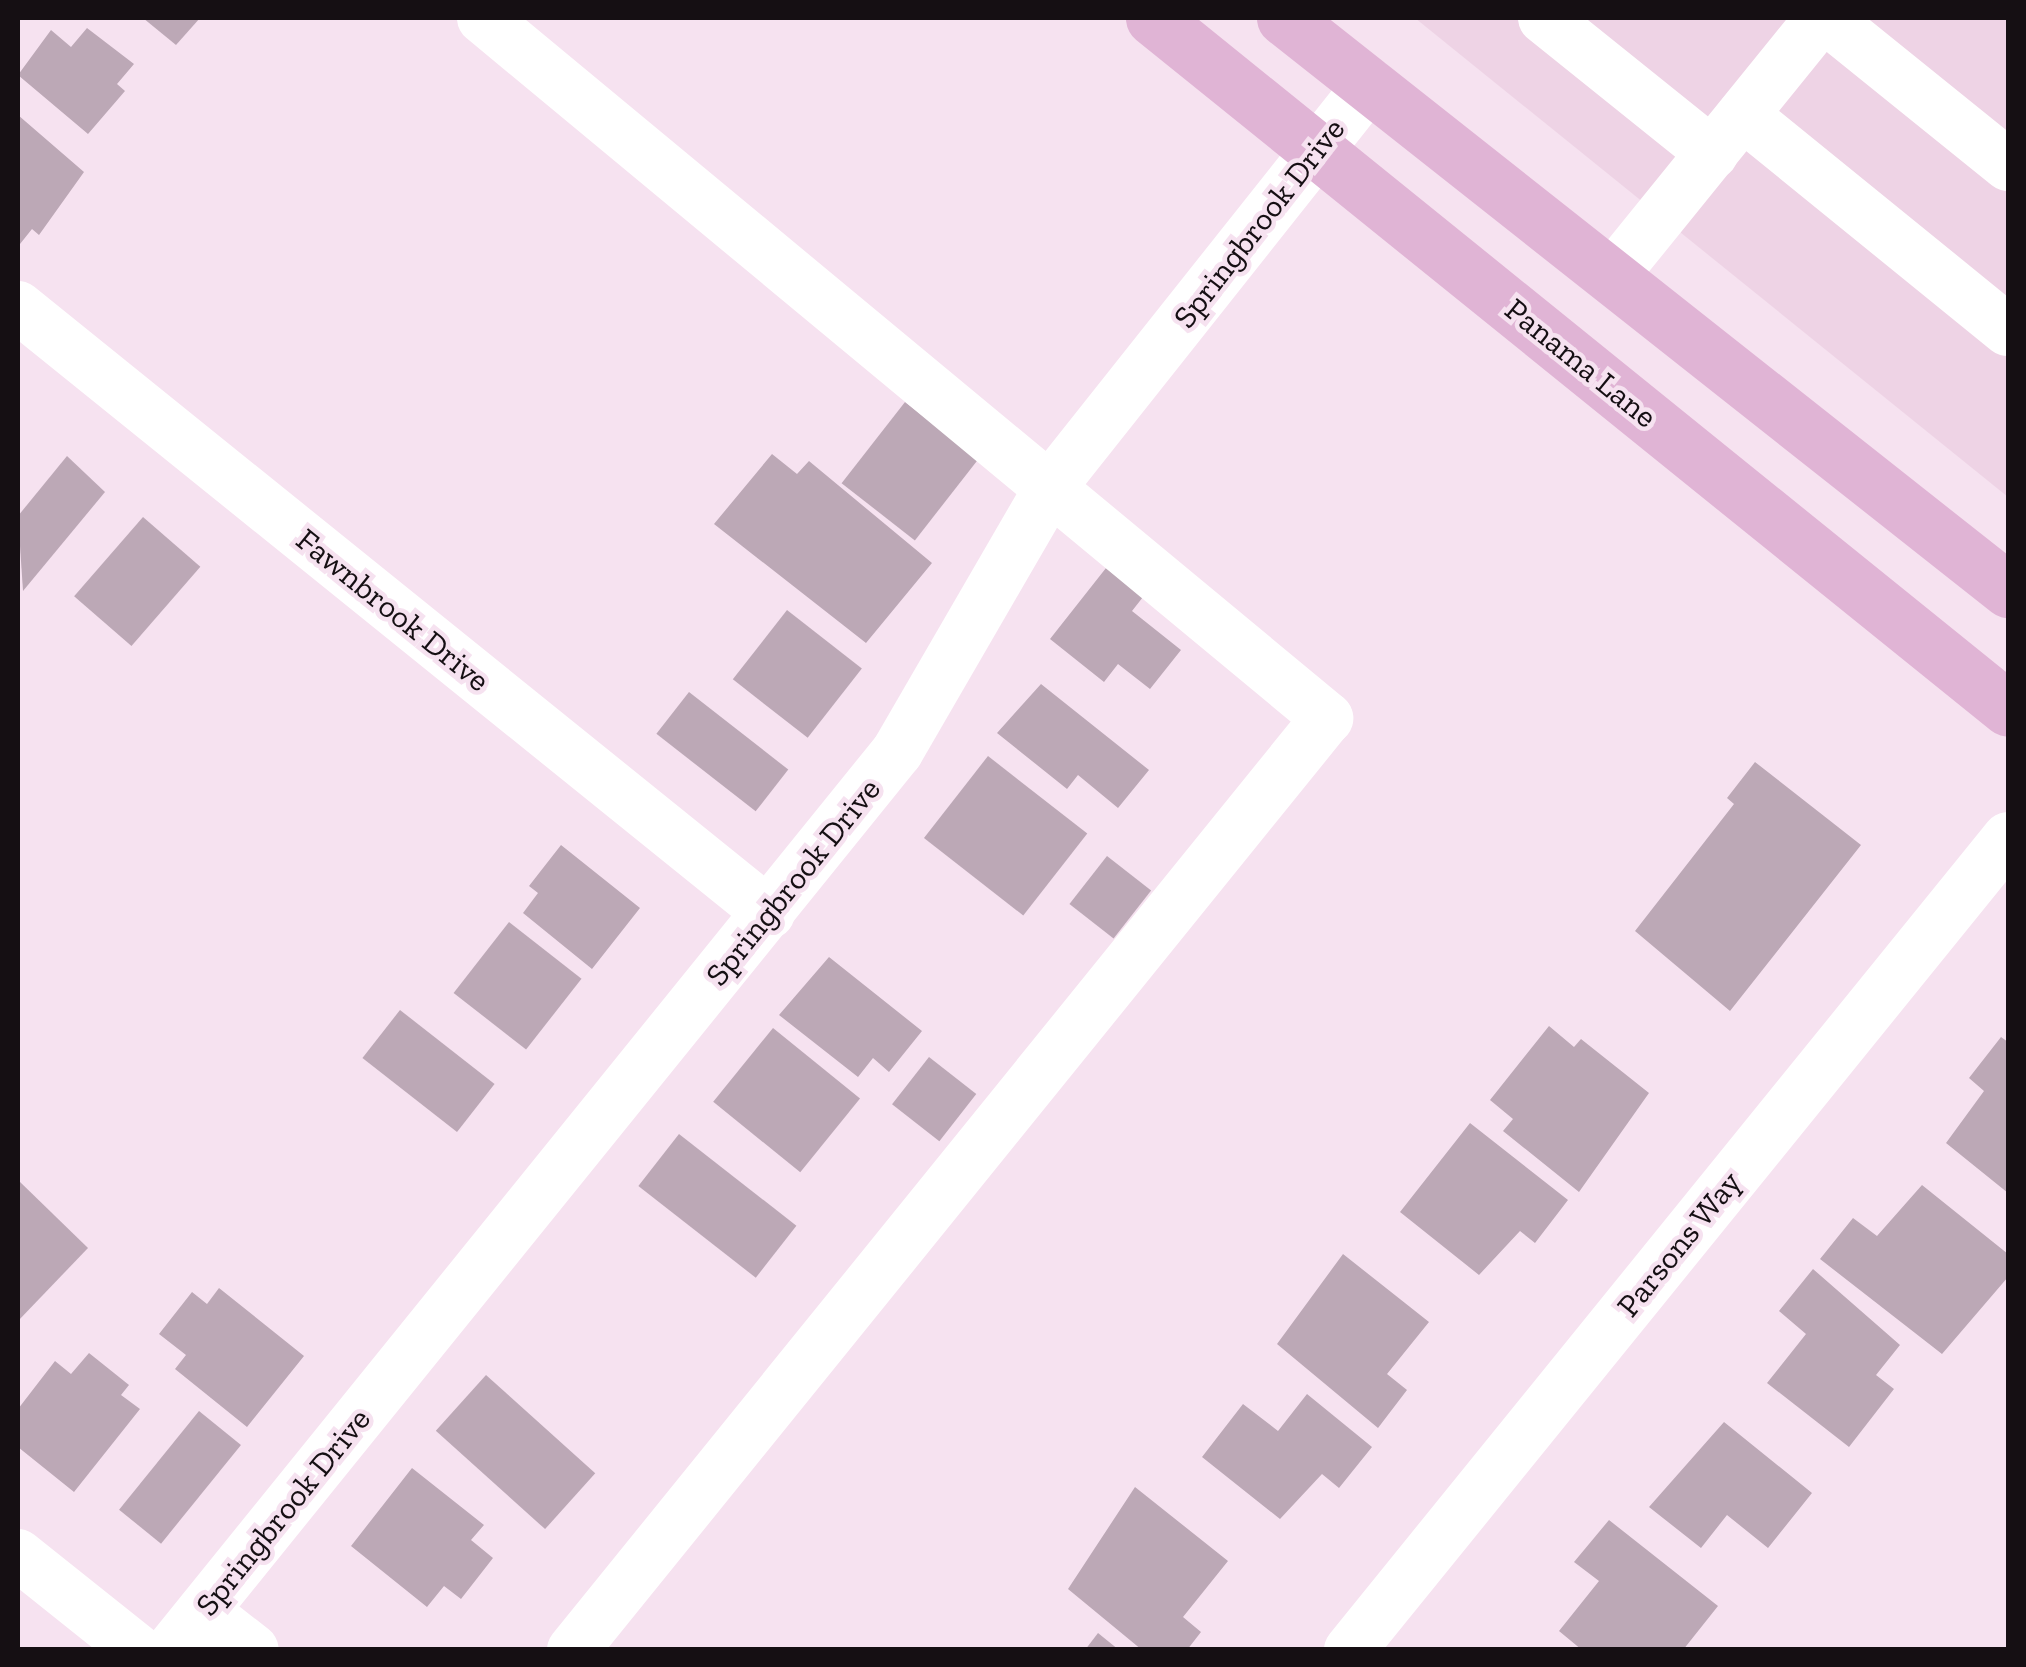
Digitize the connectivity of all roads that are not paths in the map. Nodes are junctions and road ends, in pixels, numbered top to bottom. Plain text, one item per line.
1 (483, 18) edge
2 (1152, 18) edge
3 (1544, 18) edge
4 (1824, 18) edge
5 (1297, 22) edge
6 (1370, 84) junction
7 (1728, 134) junction
8 (1317, 150) junction
9 (2008, 165) edge
10 (1612, 276) junction
11 (18, 307) edge
12 (2008, 330) edge
13 (1051, 486) junction
14 (2008, 590) edge
15 (2008, 709) edge
16 (2008, 838) edge
17 (769, 913) junction
18 (18, 1555) edge
19 (187, 1630) edge
20 (138, 1650) edge
21 (253, 1650) edge
22 (573, 1650) edge
23 (1350, 1650) edge

1 - 13 street
2 - 8 main road, Panama Lane
3 - 7 street
4 - 7 street
4 - 9 street
5 - 6 main road
6 - 8 street, Springbrook Drive
6 - 10 main road
7 - 10 street
7 - 12 street
8 - 13 street, Springbrook Drive
8 - 15 main road, Panama Lane
10 - 14 main road
11 - 17 street, Fawnbrook Drive
13 - 17 street, Springbrook Drive
13 - 22 street
16 - 23 street, Parsons Way
17 - 19 street, Springbrook Drive
18 - 20 street
19 - 21 street

